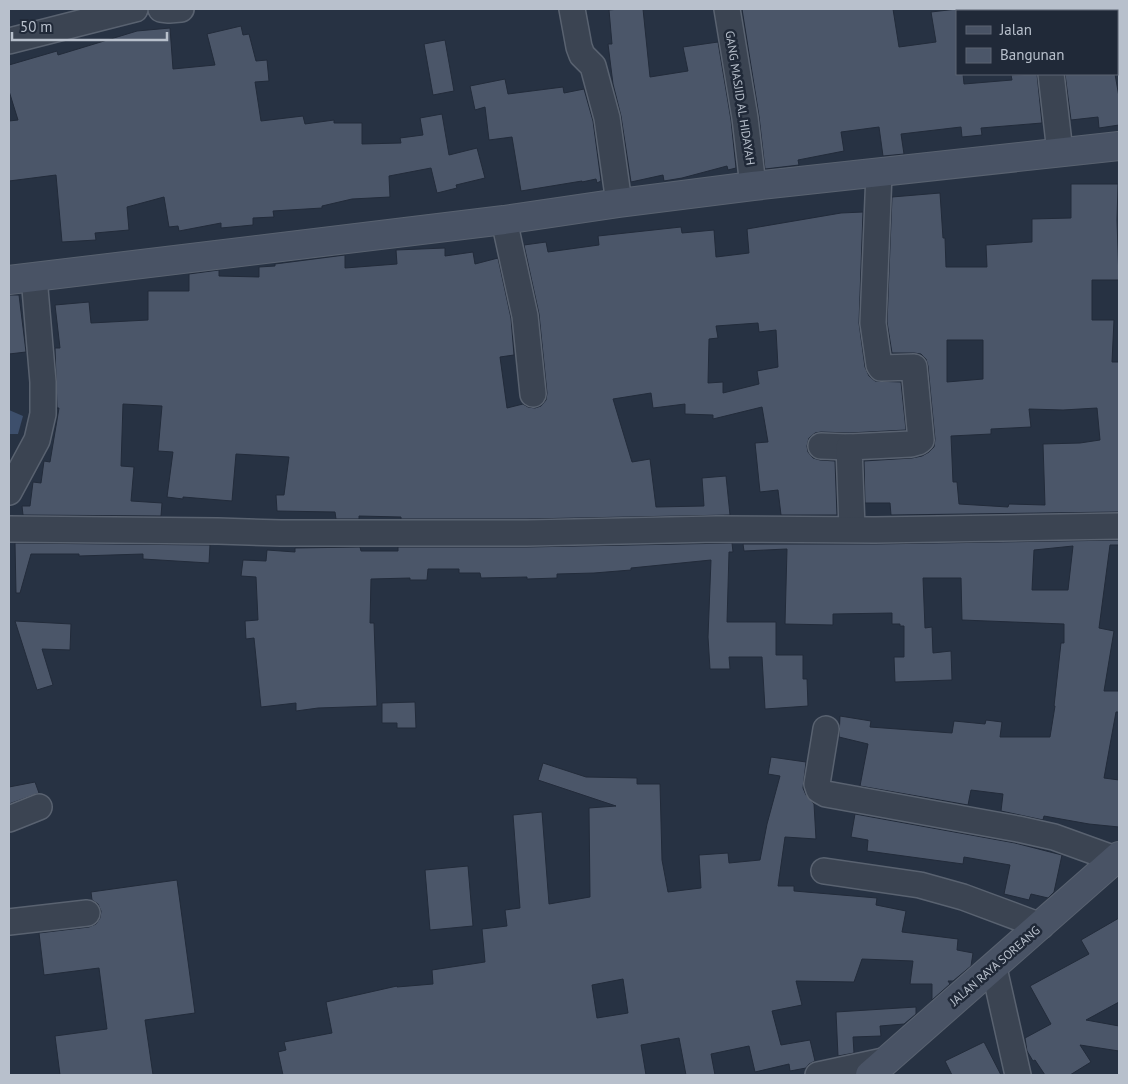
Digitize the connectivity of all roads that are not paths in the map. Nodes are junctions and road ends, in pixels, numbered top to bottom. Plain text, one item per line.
1 (132, 9) edge
2 (161, 9) edge
3 (181, 9) edge
4 (572, 9) edge
5 (727, 9) edge
6 (9, 41) edge
7 (1051, 75) edge
8 (1119, 146) edge
9 (1060, 152) junction
10 (879, 173) junction
11 (753, 186) junction
12 (619, 203) junction
13 (504, 220) junction
14 (21, 278) edge
15 (533, 394) dead end
16 (821, 446) dead end
17 (849, 447) junction
18 (9, 492) edge
19 (1119, 526) edge
20 (852, 528) junction
21 (9, 529) edge
22 (826, 729) dead end
23 (39, 807) dead end
24 (9, 819) edge
25 (1117, 857) edge
26 (824, 871) dead end
27 (88, 913) dead end
28 (9, 922) edge
29 (1041, 926) junction
30 (994, 968) junction
31 (879, 1068) edge
32 (818, 1075) edge
33 (1018, 1075) edge

1 - 6 street
2 - 3 street
4 - 12 street
5 - 11 street, GANG MASJID AL HIDAYAH
7 - 9 street
8 - 9 street
9 - 10 street
10 - 11 street
10 - 17 street
11 - 12 street
12 - 13 street
13 - 14 street
13 - 15 street
14 - 18 street
16 - 17 street
17 - 20 street
19 - 20 street
20 - 21 street
22 - 25 street
23 - 24 street
25 - 29 street, JALAN RAYA SOREANG
26 - 29 street
27 - 28 street
29 - 30 street, JALAN RAYA SOREANG
30 - 31 street, JALAN RAYA SOREANG
30 - 33 street
31 - 32 street

